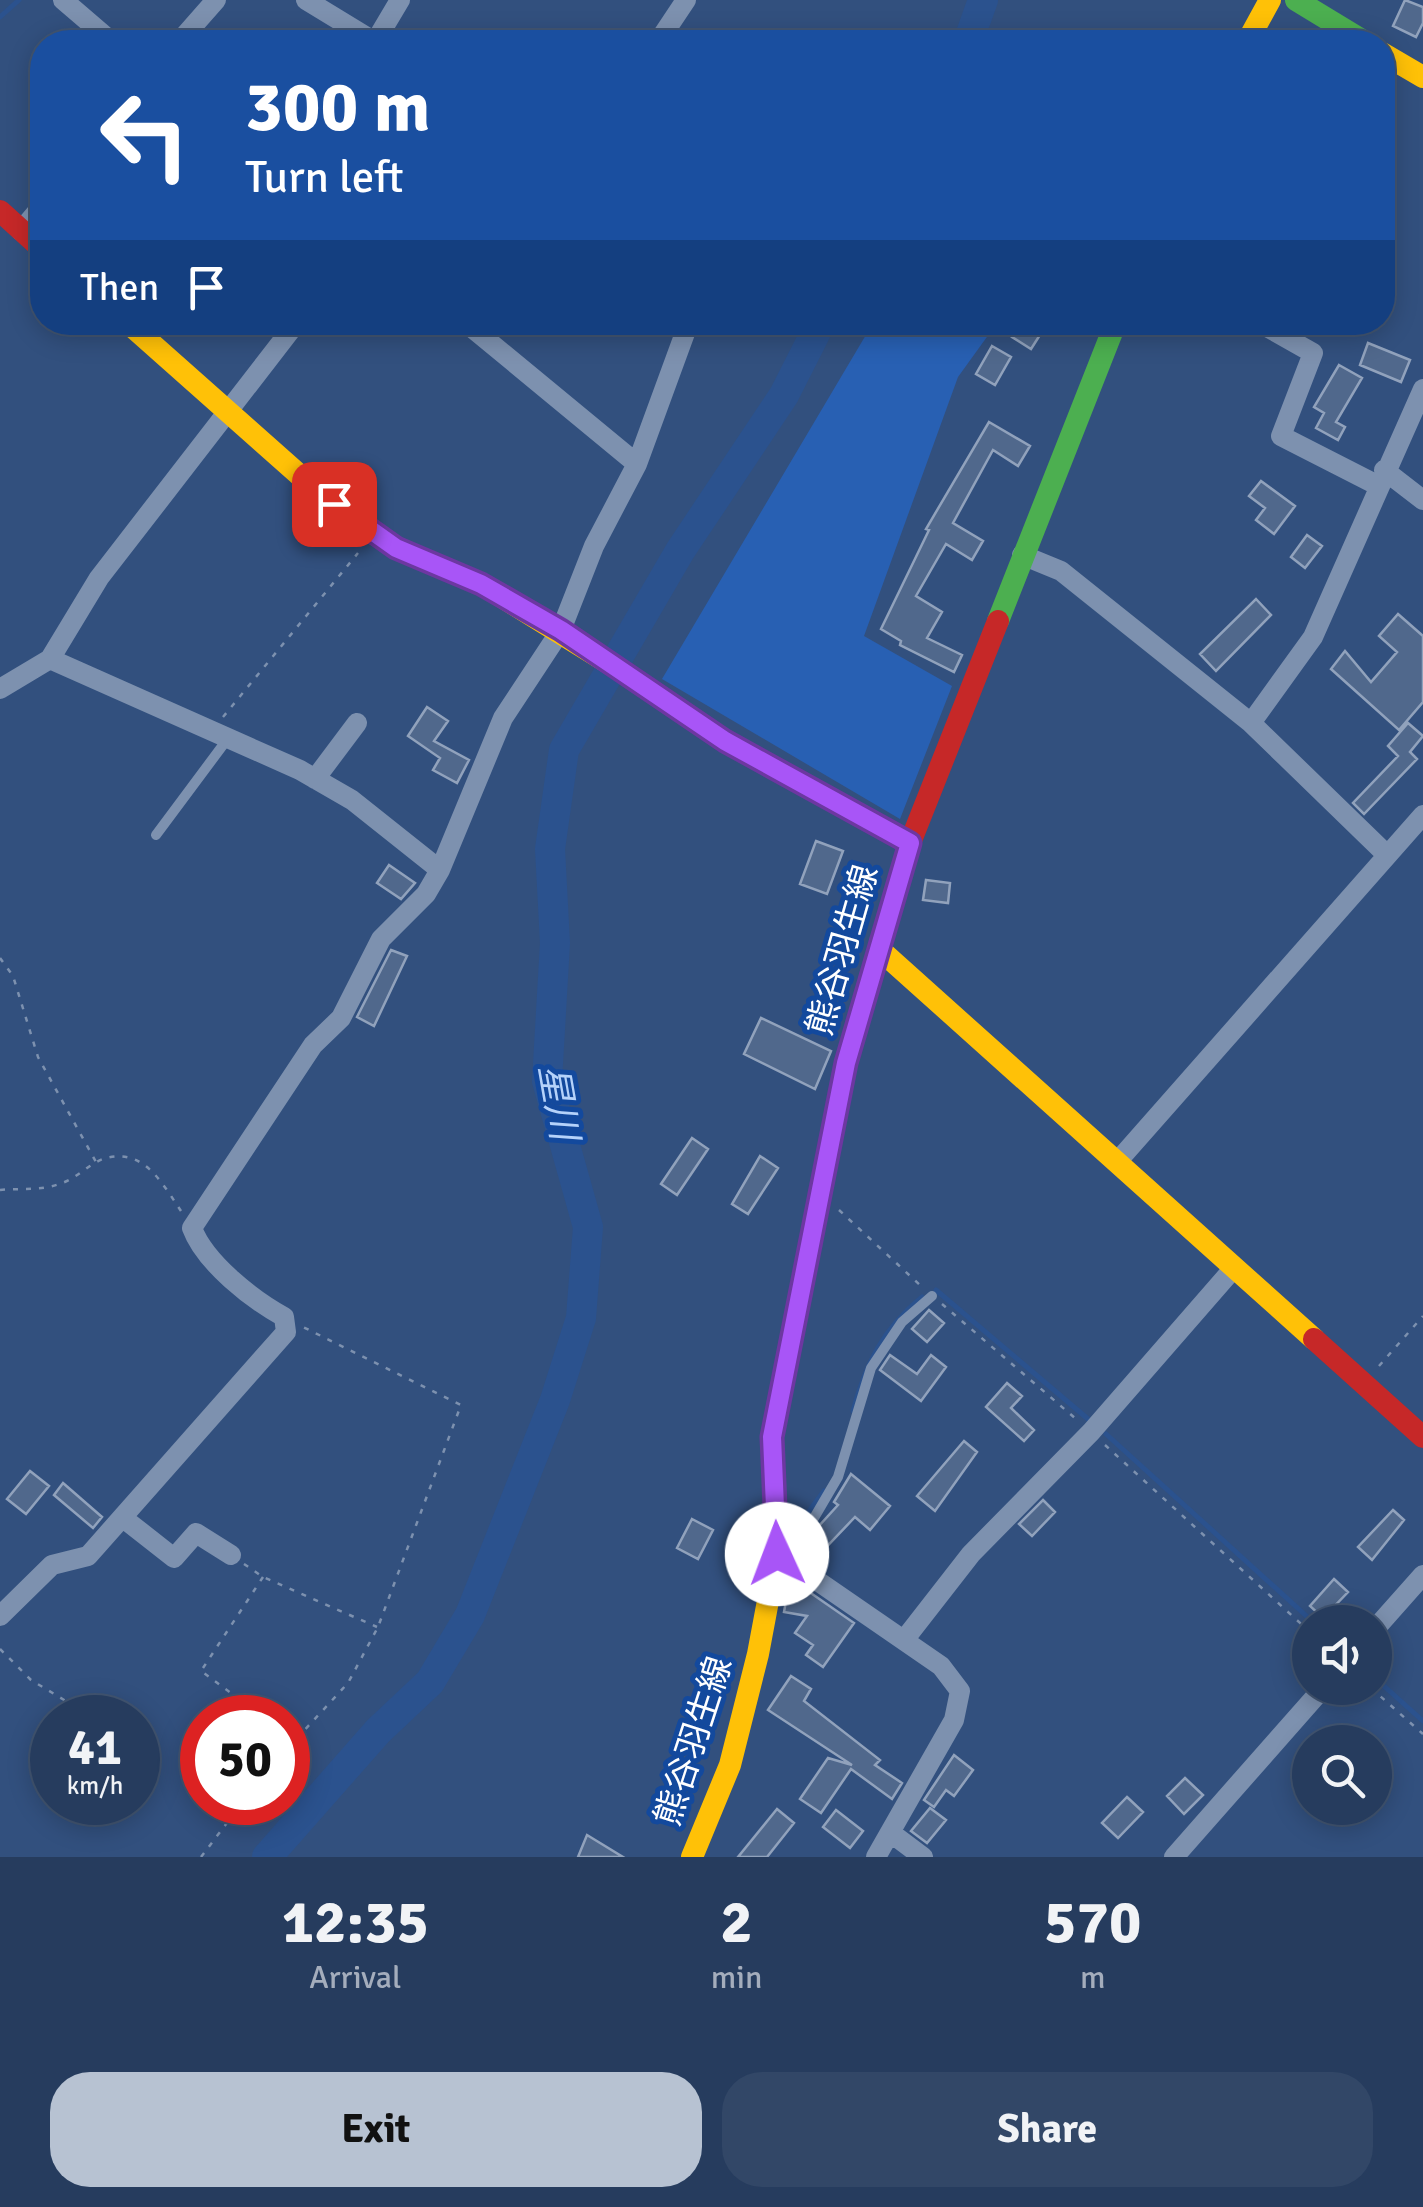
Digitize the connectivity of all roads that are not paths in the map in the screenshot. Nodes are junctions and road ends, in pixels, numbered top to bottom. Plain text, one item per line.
1 (63, 0) edge
2 (216, 0) edge
3 (306, 0) edge
4 (400, 0) edge
5 (686, 0) edge
6 (1270, 0) edge
7 (1296, 0) edge
8 (98, 30) edge
9 (190, 30) edge
10 (355, 30) edge
11 (382, 30) edge
12 (666, 30) edge
13 (1253, 30) edge
14 (1345, 30) edge
15 (1395, 61) edge
16 (1423, 77) edge
17 (0, 211) edge
18 (30, 220) edge
19 (21, 231) junction
20 (30, 239) edge
21 (142, 335) edge
22 (288, 335) edge
23 (482, 335) edge
24 (684, 335) edge
25 (1111, 335) edge
26 (1281, 335) edge
27 (1423, 388) edge
28 (228, 412) junction
29 (638, 464) junction
30 (1381, 478) junction
31 (1423, 500) edge
32 (1022, 555) junction
33 (568, 635) junction
34 (50, 660) junction
35 (0, 688) edge
36 (357, 723) dead end
37 (1252, 723) junction
38 (221, 732) junction
39 (315, 779) junction
40 (1423, 815) edge
41 (156, 835) dead end
42 (910, 843) junction
43 (1387, 855) junction
44 (440, 870) junction
45 (879, 949) junction
46 (1117, 1162) junction
47 (1234, 1268) junction
48 (932, 1296) road end
49 (1423, 1436) edge
50 (123, 1518) junction
51 (230, 1554) road end
52 (777, 1554) junction
53 (1423, 1575) edge
54 (1392, 1610) edge
55 (0, 1616) edge
56 (904, 1640) junction
57 (1309, 1705) edge
58 (891, 1832) junction
59 (692, 1857) edge
60 (876, 1857) edge
61 (923, 1857) edge
62 (1174, 1857) edge

1 - 8 street
2 - 9 street
3 - 10 street
4 - 11 street
5 - 12 street
6 - 13 street
7 - 14 street
15 - 16 street
17 - 19 street
18 - 19 street
19 - 20 street
21 - 28 street
22 - 28 street
23 - 29 street
24 - 29 street
25 - 32 street, 熊谷羽生線
26 - 30 street
27 - 30 street
28 - 33 street
28 - 34 street
29 - 33 street
30 - 31 street
30 - 37 street
32 - 37 street
32 - 42 street, 熊谷羽生線
33 - 42 street
33 - 44 street
34 - 35 street
34 - 38 street
36 - 39 street
37 - 43 street
38 - 39 street
38 - 41 lane
39 - 44 street
40 - 43 street
42 - 45 street, 熊谷羽生線
43 - 46 street
44 - 50 street
45 - 46 street
45 - 52 street, 熊谷羽生線
46 - 47 street
47 - 49 street
47 - 56 street
48 - 52 lane
50 - 51 street
50 - 55 street
52 - 56 street
52 - 59 street, 熊谷羽生線
53 - 54 street
56 - 58 street
57 - 62 street
58 - 60 street
58 - 61 street

